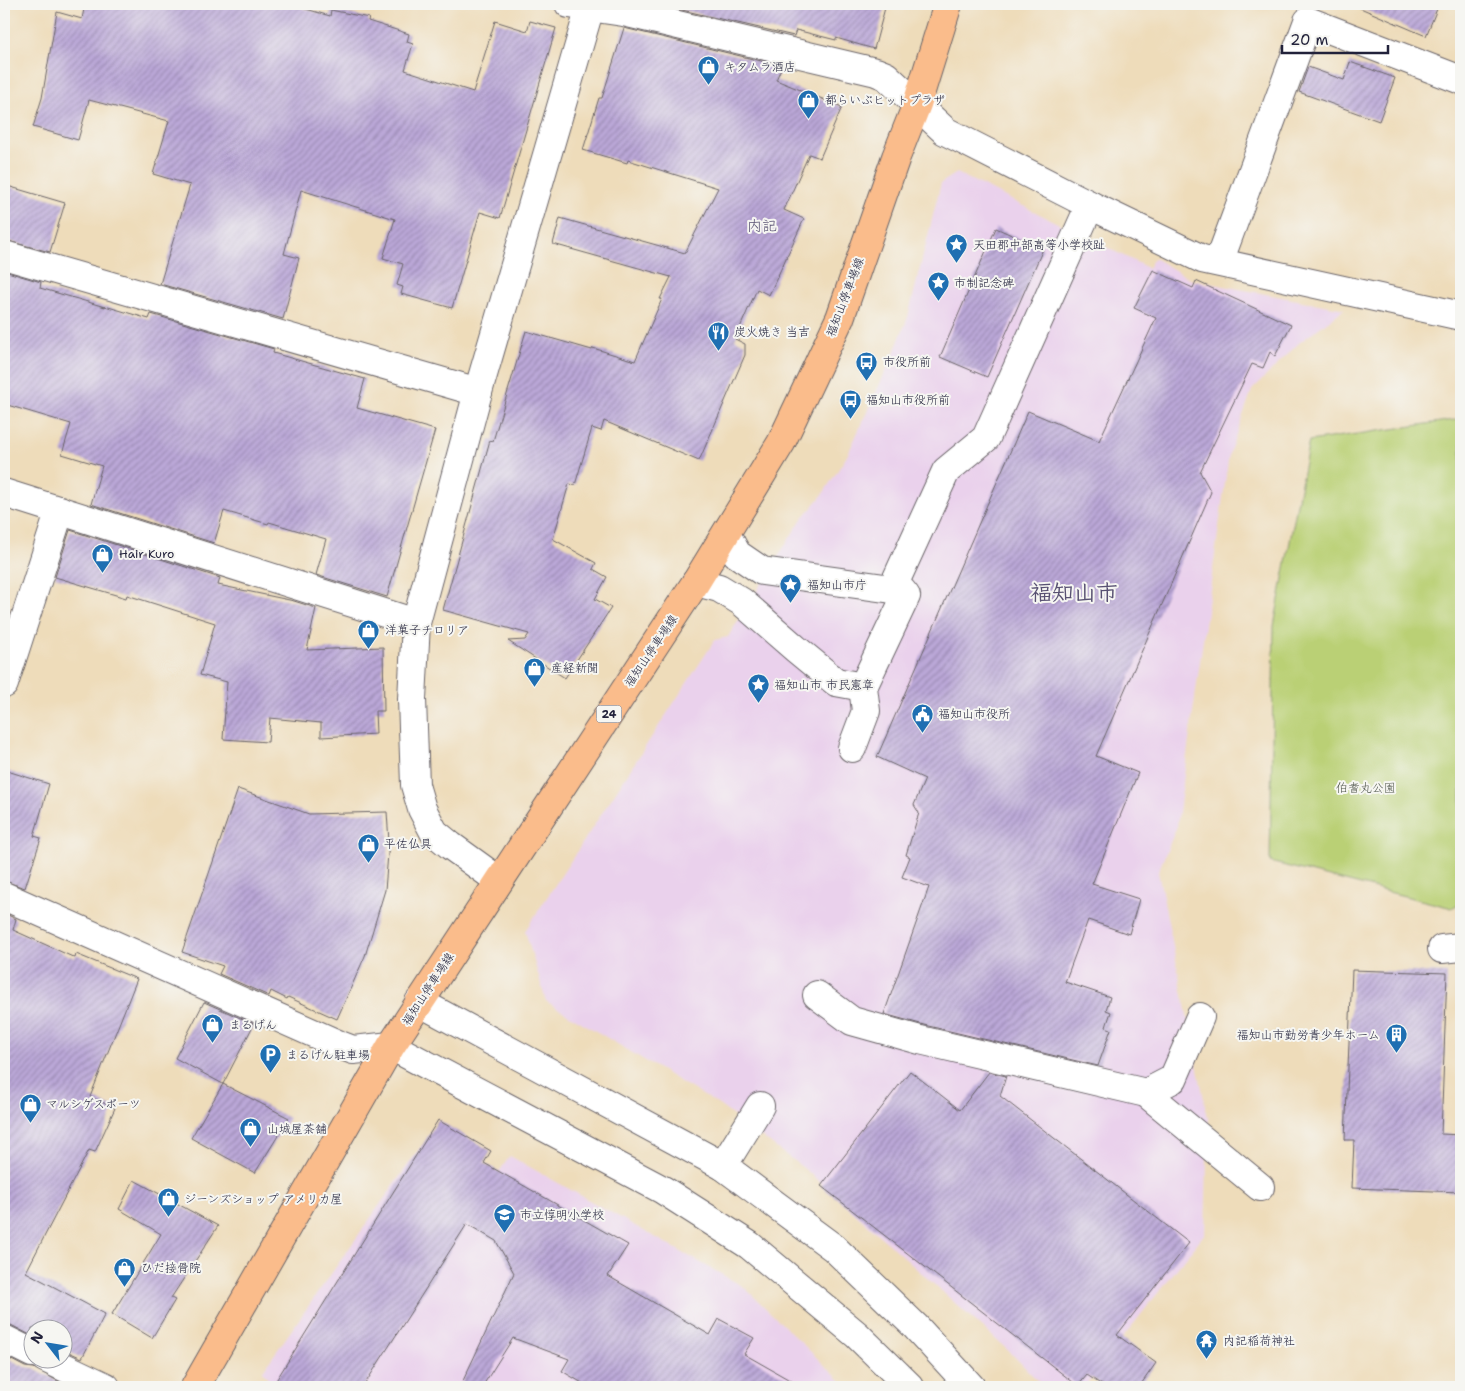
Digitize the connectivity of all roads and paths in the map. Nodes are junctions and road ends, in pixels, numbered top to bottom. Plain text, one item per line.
1 (948, 4) edge
2 (584, 5) edge
3 (1461, 80) edge
4 (917, 104) junction
5 (1090, 205) junction
6 (4, 255) edge
7 (1220, 262) junction
8 (1461, 316) edge
9 (478, 392) junction
10 (4, 493) edge
11 (60, 510) junction
12 (726, 534) junction
13 (696, 582) junction
14 (892, 588) junction
15 (416, 623) junction
16 (4, 684) edge
17 (863, 687) junction
18 (852, 748) dead end
19 (498, 880) junction
20 (4, 896) edge
21 (817, 995) dead end
22 (419, 1002) junction
23 (1200, 1017) dead end
24 (391, 1046) junction
25 (1146, 1093) junction
26 (760, 1106) dead end
27 (723, 1166) junction
28 (1260, 1187) dead end
29 (4, 1339) edge
30 (22, 1347) edge
31 (66, 1368) edge
32 (106, 1387) edge
33 (195, 1387) edge
34 (910, 1387) edge
35 (971, 1387) edge

1 - 4 main road, 福知山停車場線 / 24
2 - 4 street
2 - 9 street
3 - 7 street
4 - 5 street
4 - 12 main road, 福知山停車場線 / 24
5 - 7 street
5 - 14 street
6 - 9 street
7 - 8 street
9 - 15 street
10 - 11 street
11 - 15 street
11 - 16 street
12 - 13 main road, 福知山停車場線 / 24
12 - 14 street
13 - 17 street
13 - 19 main road, 福知山停車場線 / 24
14 - 17 street
15 - 19 street
17 - 18 street
19 - 22 main road, 福知山停車場線 / 24
20 - 24 street
21 - 25 street
22 - 24 main road, 福知山停車場線 / 24
22 - 27 street
23 - 25 street
24 - 33 main road, 福知山停車場線 / 24
24 - 34 street
25 - 28 street
26 - 27 street
27 - 35 street
29 - 30 street
31 - 32 street

